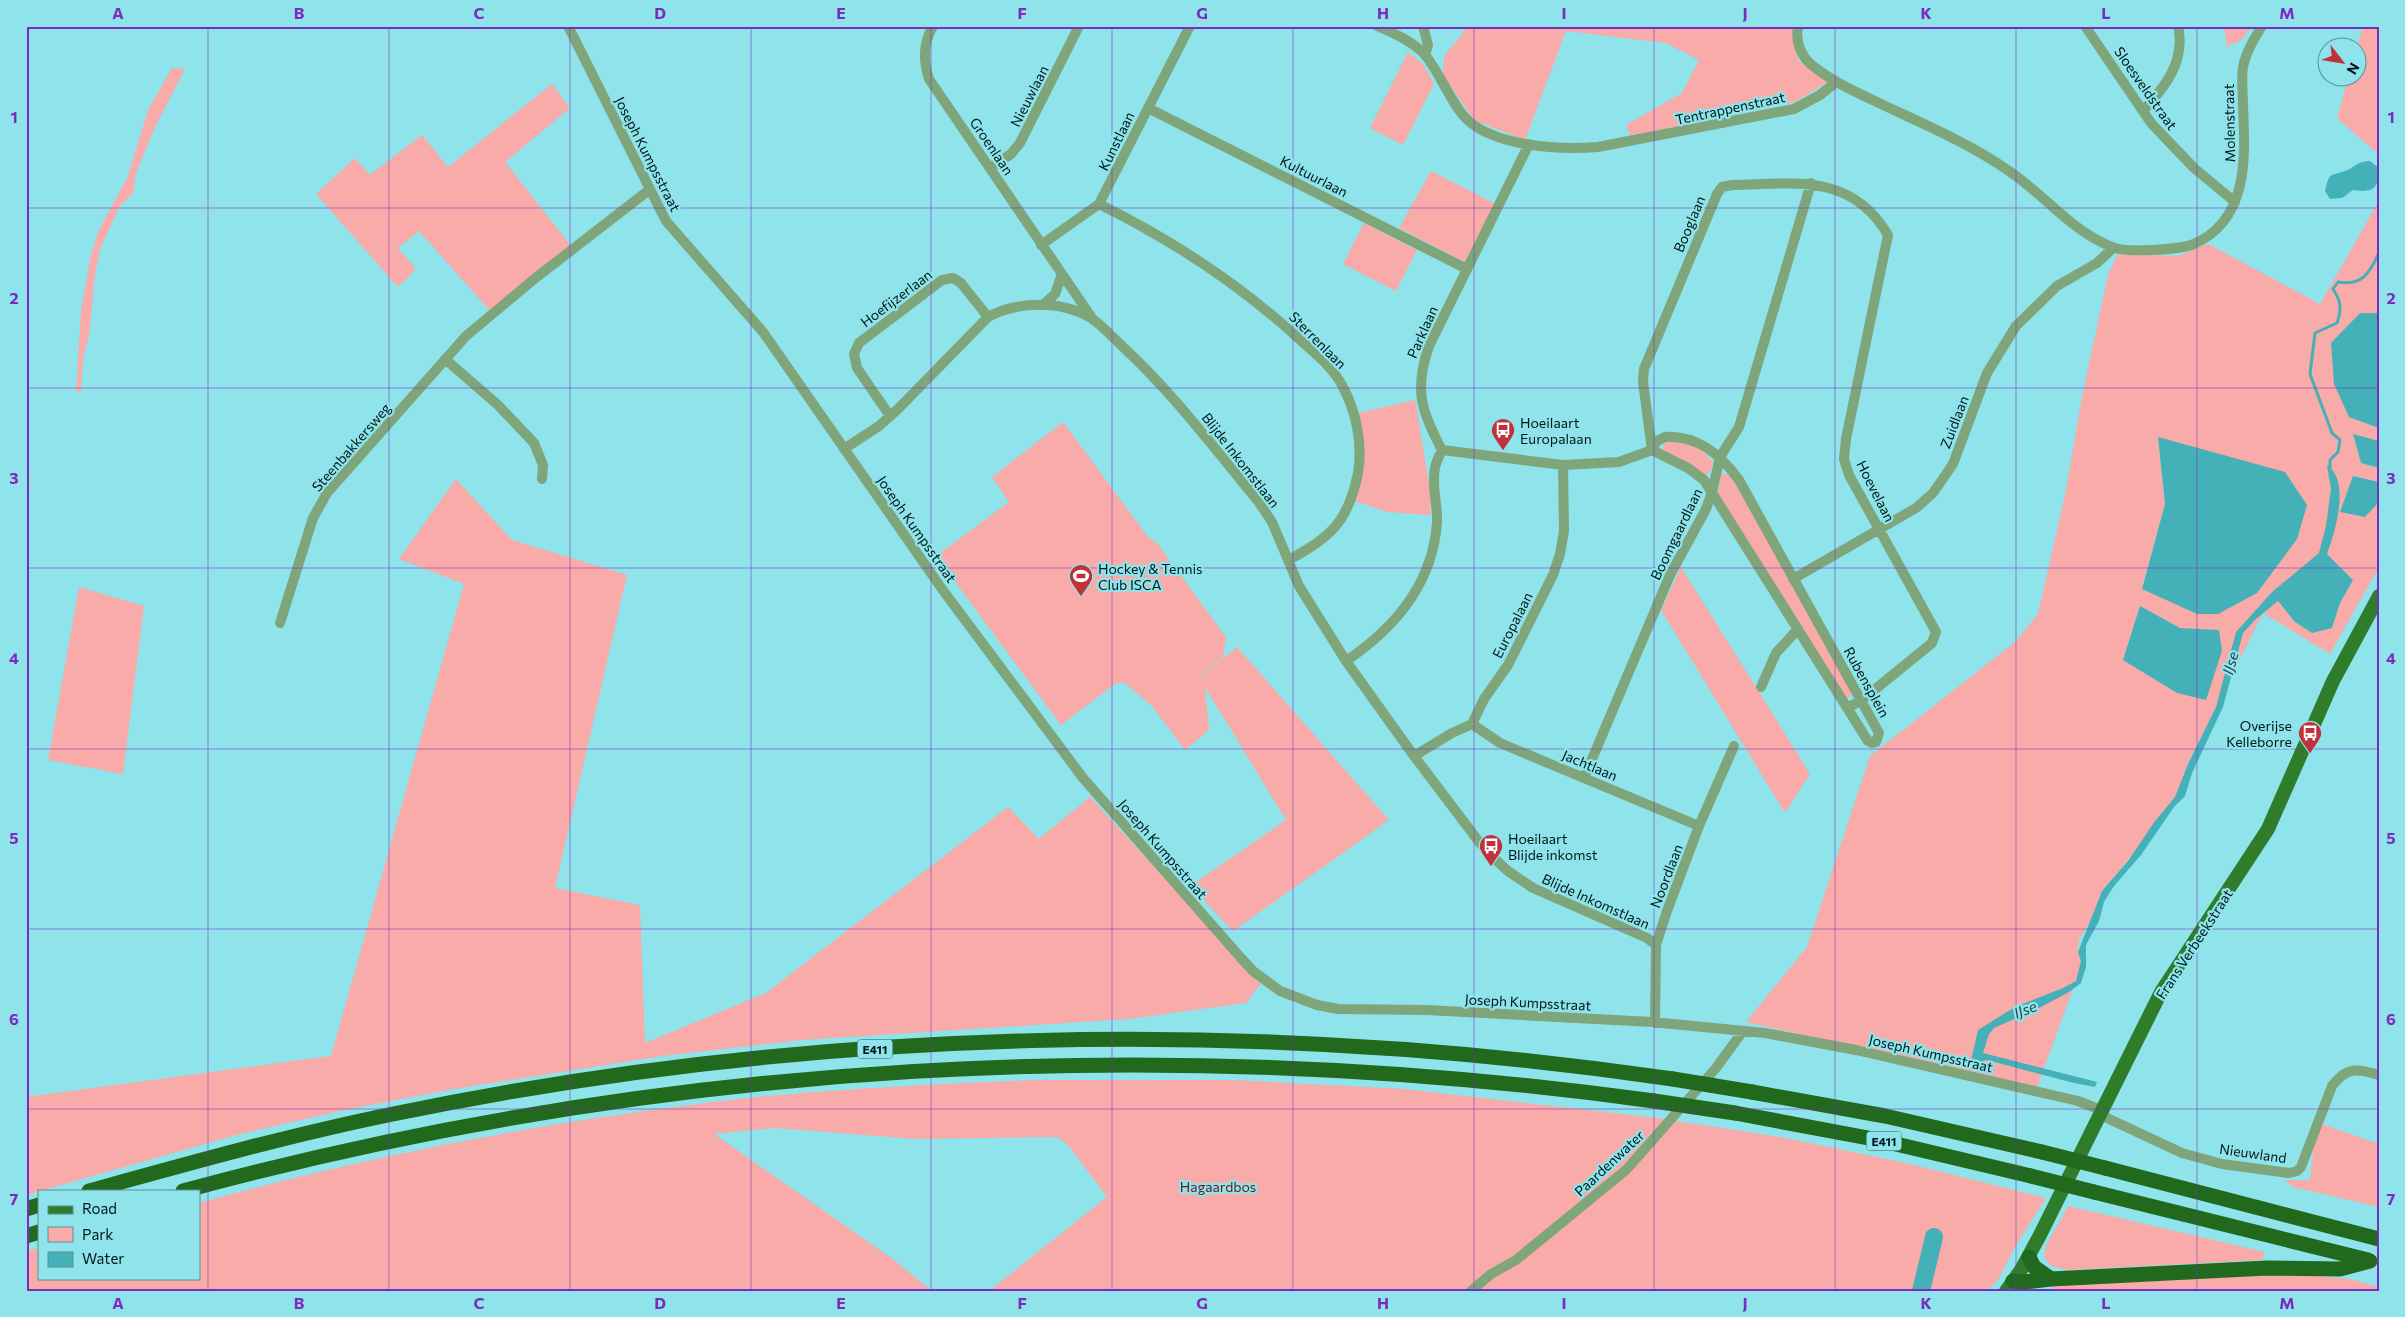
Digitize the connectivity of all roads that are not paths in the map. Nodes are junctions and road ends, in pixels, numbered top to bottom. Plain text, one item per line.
1 (568, 26) edge
2 (932, 26) edge
3 (1079, 26) edge
4 (1190, 26) edge
5 (1377, 26) edge
6 (1423, 26) edge
7 (1798, 26) edge
8 (2085, 26) edge
9 (2178, 26) edge
10 (2262, 26) edge
11 (1425, 55) junction
12 (1836, 82) junction
13 (1148, 108) junction
14 (2143, 111) junction
15 (1529, 144) junction
16 (990, 168) junction
17 (1811, 183) junction
18 (649, 190) junction
19 (2235, 202) junction
20 (1099, 204) junction
21 (1888, 235) joint
22 (1042, 245) junction
23 (2113, 248) junction
24 (1467, 269) junction
25 (1062, 274) junction
26 (1044, 304) junction
27 (988, 317) junction
28 (1092, 318) junction
29 (445, 359) junction
30 (890, 416) junction
31 (844, 449) junction
32 (1442, 450) junction
33 (1652, 450) junction
34 (1720, 457) junction
35 (1563, 465) junction
36 (542, 480) dead end
37 (1712, 492) junction
38 (1880, 530) junction
39 (1289, 560) junction
40 (1793, 579) junction
41 (2379, 596) edge
42 (280, 622) dead end
43 (1798, 629) junction
44 (1346, 661) junction
45 (1761, 687) dead end
46 (1862, 700) junction
47 (1847, 708) junction
48 (1472, 724) junction
49 (1734, 746) dead end
50 (1414, 756) junction
51 (1584, 778) junction
52 (1699, 826) junction
53 (1656, 945) junction
54 (1655, 1023) junction
55 (1743, 1032) junction
56 (2379, 1075) edge
57 (2101, 1112) junction
58 (92, 1190) edge
59 (188, 1190) edge
60 (38, 1205) edge
61 (26, 1209) edge
62 (38, 1232) edge
63 (26, 1236) edge
64 (2379, 1239) edge
65 (2029, 1257) junction
66 (2374, 1262) edge
67 (2051, 1279) junction
68 (2010, 1287) edge
69 (1471, 1291) edge

1 - 18 street, Joseph Kumpsstraat
2 - 16 street, Groenlaan
3 - 16 street, Nieuwlaan
4 - 13 street, Kunstlaan
5 - 11 street, Tentrappenstraat
6 - 11 street
7 - 12 street
8 - 14 street, Sloesveldstraat
9 - 14 street
10 - 19 street, Molenstraat
11 - 15 street, Tentrappenstraat
12 - 15 street, Tentrappenstraat
12 - 23 street
13 - 20 street, Kunstlaan
13 - 24 street, Kultuurlaan
14 - 19 street, Sloesveldstraat
15 - 24 street, Parklaan
16 - 22 street, Groenlaan
17 - 21 street, Booglaan
17 - 33 street, Booglaan
17 - 34 street, Boomgaardlaan
18 - 29 street, Steenbakkersweg
18 - 31 street, Joseph Kumpsstraat
19 - 23 street, Molenstraat
20 - 22 street, Kunstlaan
20 - 39 street, Sterrenlaan
21 - 38 street, Hoevelaan
22 - 25 street, Groenlaan
23 - 38 street, Zuidlaan
24 - 32 street, Parklaan
25 - 26 street
25 - 28 street, Groenlaan
26 - 27 street, Blijde Inkomstlaan
26 - 28 street, Blijde Inkomstlaan
27 - 30 street, Blijde Inkomstlaan
27 - 30 street, Hoefijzerlaan
28 - 39 street, Blijde Inkomstlaan
29 - 36 street
29 - 42 street, Steenbakkersweg
30 - 31 street, Blijde Inkomstlaan
31 - 54 street, Joseph Kumpsstraat
32 - 35 street
32 - 44 street
33 - 34 street, Rubensplein
33 - 35 street
33 - 37 street, Rubensplein
34 - 37 street, Boomgaardlaan
34 - 40 street, Rubensplein
35 - 48 street, Europalaan
37 - 43 street, Rubensplein
37 - 51 street, Boomgaardlaan
38 - 40 street, Zuidlaan
38 - 46 street, Hoevelaan
39 - 44 street, Blijde Inkomstlaan
40 - 46 street, Rubensplein
41 - 57 main road, Frans Verbeekstraat
43 - 45 street
43 - 47 street, Rubensplein
44 - 50 street, Blijde Inkomstlaan
46 - 47 street, Hoevelaan
46 - 47 street, Rubensplein
48 - 50 street
48 - 51 street, Jachtlaan
49 - 52 street, Noordlaan
50 - 53 street, Blijde Inkomstlaan
51 - 52 street, Jachtlaan
52 - 53 street, Noordlaan
53 - 54 street, Noordlaan
54 - 55 street, Joseph Kumpsstraat
55 - 57 street, Joseph Kumpsstraat
55 - 69 street, Paardenwater
56 - 57 street, Nieuwland
57 - 65 main road, Frans Verbeekstraat
58 - 64 highway, E411, bridge
59 - 66 highway, E411, bridge
60 - 61 highway
62 - 63 highway
65 - 67 highway
65 - 68 main road, Frans Verbeekstraat
66 - 67 highway
67 - 68 highway

